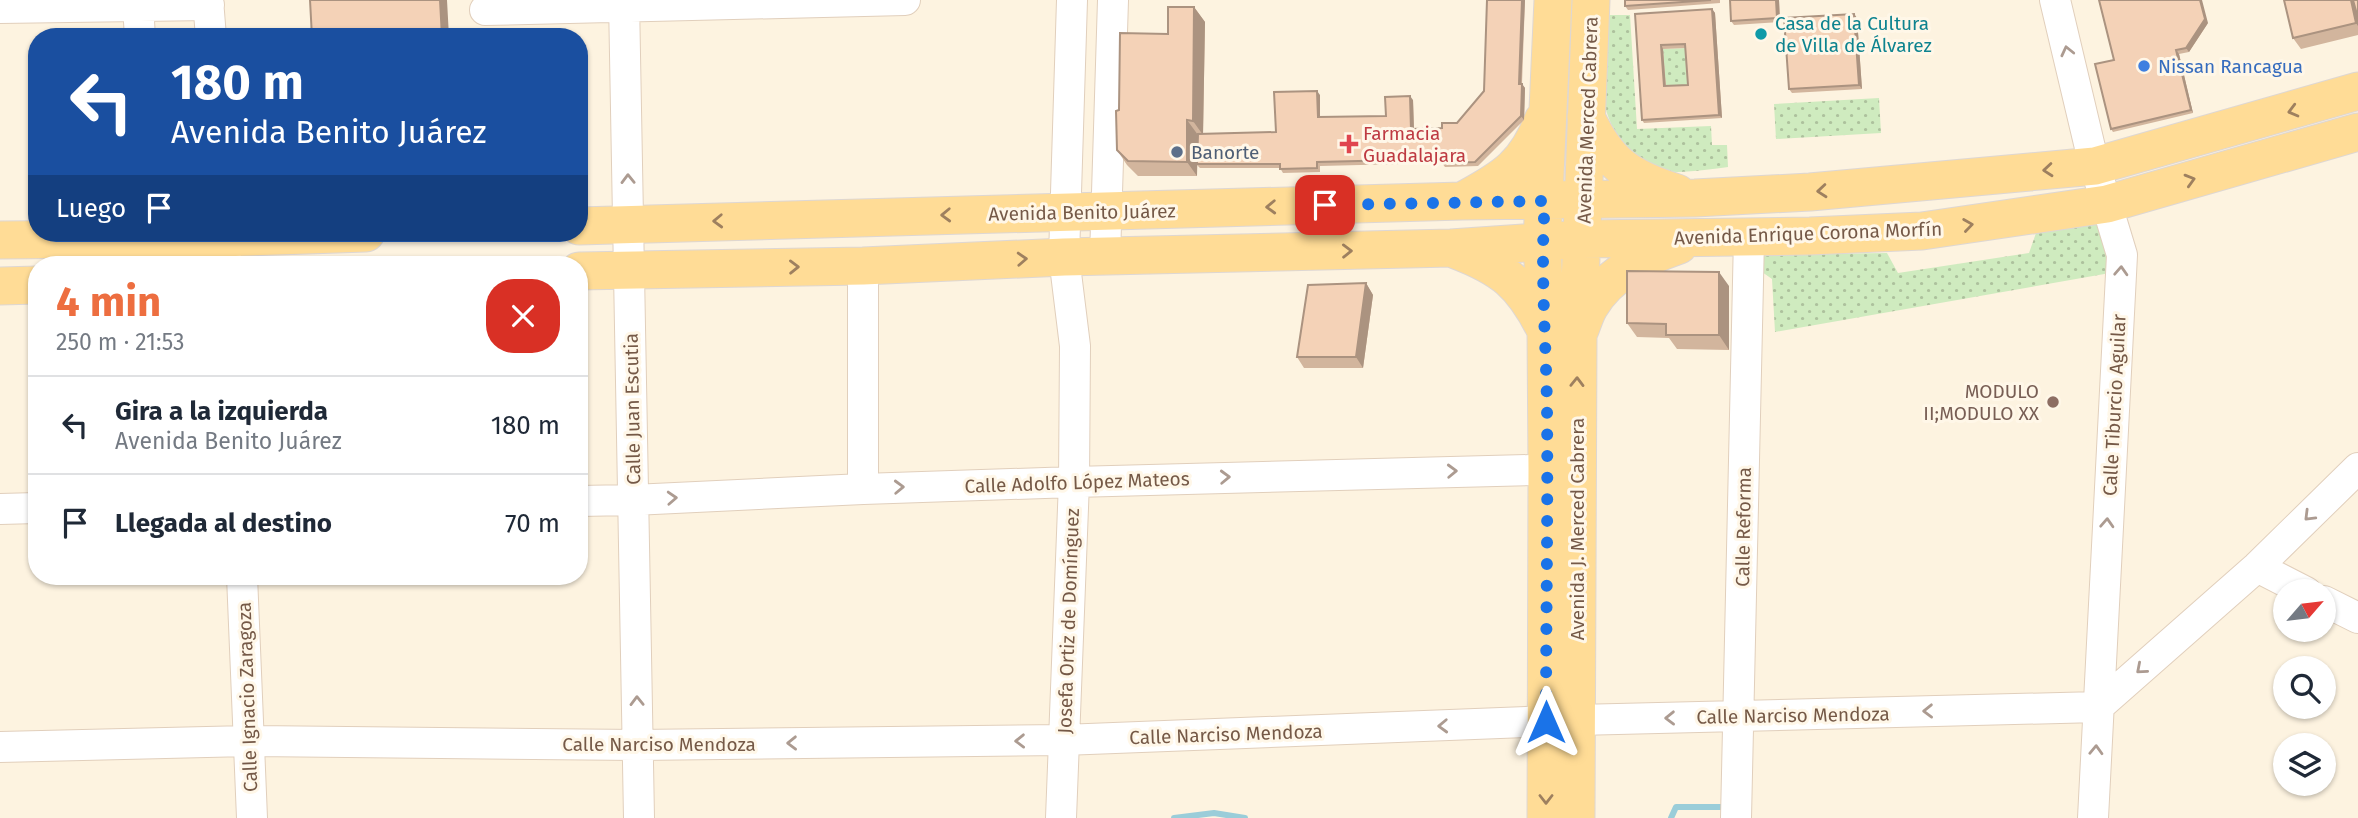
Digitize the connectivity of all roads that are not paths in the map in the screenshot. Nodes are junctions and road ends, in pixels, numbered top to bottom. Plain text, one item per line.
1 (905, 0) edge
2 (1072, 0) edge
3 (1113, 0) edge
4 (1553, 0) edge
5 (1591, 0) edge
6 (2056, 0) edge
7 (209, 2) edge
8 (624, 3) edge
9 (138, 6) junction
10 (0, 8) edge
11 (485, 10) dead end
12 (139, 28) edge
13 (210, 28) edge
14 (2352, 92) edge
15 (1547, 109) junction
16 (1586, 117) junction
17 (2358, 132) edge
18 (2095, 166) junction
19 (1695, 198) junction
20 (1462, 201) junction
21 (1545, 201) junction
22 (1584, 201) junction
23 (2106, 204) junction
24 (1066, 212) junction
25 (1107, 212) junction
26 (628, 224) junction
27 (588, 226) edge
28 (1699, 237) junction
29 (1749, 237) junction
30 (1582, 239) junction
31 (0, 240) edge
32 (28, 241) edge
33 (1542, 241) junction
34 (89, 242) edge
35 (259, 242) edge
36 (223, 245) edge
37 (1451, 248) junction
38 (1064, 257) junction
39 (1105, 257) junction
40 (863, 266) junction
41 (629, 270) junction
42 (588, 271) edge
43 (28, 285) edge
44 (0, 286) edge
45 (1562, 333) junction
46 (2358, 468) edge
47 (1561, 469) junction
48 (1074, 482) junction
49 (863, 489) junction
50 (588, 500) edge
51 (633, 500) junction
52 (28, 508) edge
53 (0, 509) edge
54 (2257, 567) junction
55 (2281, 579) edge
56 (242, 585) edge
57 (2336, 607) edge
58 (2358, 618) edge
59 (2098, 707) junction
60 (1738, 716) junction
61 (1562, 721) junction
62 (1063, 740) junction
63 (248, 741) junction
64 (638, 745) junction
65 (0, 747) edge
66 (1737, 806) edge
67 (252, 818) edge
68 (639, 818) edge
69 (1061, 818) edge
70 (1546, 818) edge
71 (1576, 818) edge
72 (2093, 818) edge

1 - 8 street
2 - 24 street, Josefa Ortiz de Domínguez
3 - 25 street
4 - 15 main road, Avenida J. Merced Cabrera
5 - 16 main road, Avenida Merced Cabrera
18 -> 6 street, Calle Tiburcio Aguilar
7 - 9 street
7 - 13 street
8 - 11 street
26 -> 8 street, Calle Juan Escutia
9 - 10 street
9 - 12 street
14 -> 18 main road, Avenida Enrique Corona Morfín
15 - 20 main road
15 - 21 main road, Avenida J. Merced Cabrera
16 - 19 main road
16 - 22 main road, Avenida Merced Cabrera
23 -> 17 main road, Avenida Enrique Corona Morfín
18 -> 19 main road, Avenida Enrique Corona Morfín
18 - 23 street, Calle Tiburcio Aguilar
19 - 22 main road, Avenida Enrique Corona Morfín
20 - 21 main road, Avenida Benito Juárez
20 -> 25 main road, Avenida Benito Juárez
21 - 22 main road, Avenida Benito Juárez
21 - 33 main road, Avenida J. Merced Cabrera
22 - 30 main road, Avenida Merced Cabrera
29 -> 23 main road, Avenida Enrique Corona Morfín
59 -> 23 street, Calle Tiburcio Aguilar
24 - 25 main road, Avenida Benito Juárez
24 -> 26 main road, Avenida Benito Juárez
24 - 38 street, Josefa Ortiz de Domínguez
25 - 39 street
26 - 27 main road, Avenida Benito Juárez
26 - 41 street, Calle Juan Escutia
28 - 29 main road, Avenida Enrique Corona Morfín
28 - 30 main road, Avenida Enrique Corona Morfín
28 - 45 main road
29 - 60 street, Calle Reforma
30 - 33 main road
30 - 45 main road, Avenida J. Merced Cabrera
31 - 32 main road
33 - 37 main road
33 - 45 main road, Avenida J. Merced Cabrera
34 - 36 main road
35 - 36 main road
39 -> 37 main road
37 - 45 main road
38 - 39 main road
40 -> 38 main road
38 - 48 street, Josefa Ortiz de Domínguez
41 -> 40 main road
40 - 49 street
41 - 42 main road
41 - 51 street, Calle Juan Escutia
43 - 44 main road
45 - 47 main road, Avenida J. Merced Cabrera
46 -> 54 street
48 -> 47 street, Calle Adolfo López Mateos
47 - 61 main road, Avenida J. Merced Cabrera
49 -> 48 street, Calle Adolfo López Mateos
48 - 62 street, Josefa Ortiz de Domínguez
51 -> 49 street, Calle Adolfo López Mateos
50 - 51 street, Calle Adolfo López Mateos
64 -> 51 street, Calle Juan Escutia
52 - 53 street
54 - 55 street
54 -> 59 street
56 - 63 street, Calle Ignacio Zaragoza
57 - 58 street
59 -> 60 street, Calle Narciso Mendoza
72 -> 59 street, Calle Tiburcio Aguilar
60 -> 61 street, Calle Narciso Mendoza
60 - 66 street, Calle Reforma
61 -> 62 street, Calle Narciso Mendoza
61 -> 70 main road, Avenida J. Merced Cabrera
61 - 71 main road, Avenida J. Merced Cabrera
62 -> 64 street, Calle Narciso Mendoza
62 - 69 street, Josefa Ortiz de Domínguez
63 - 64 street, Calle Narciso Mendoza
63 - 65 street, Calle Narciso Mendoza
63 - 67 street, Calle Ignacio Zaragoza
64 - 68 street, Calle Juan Escutia

